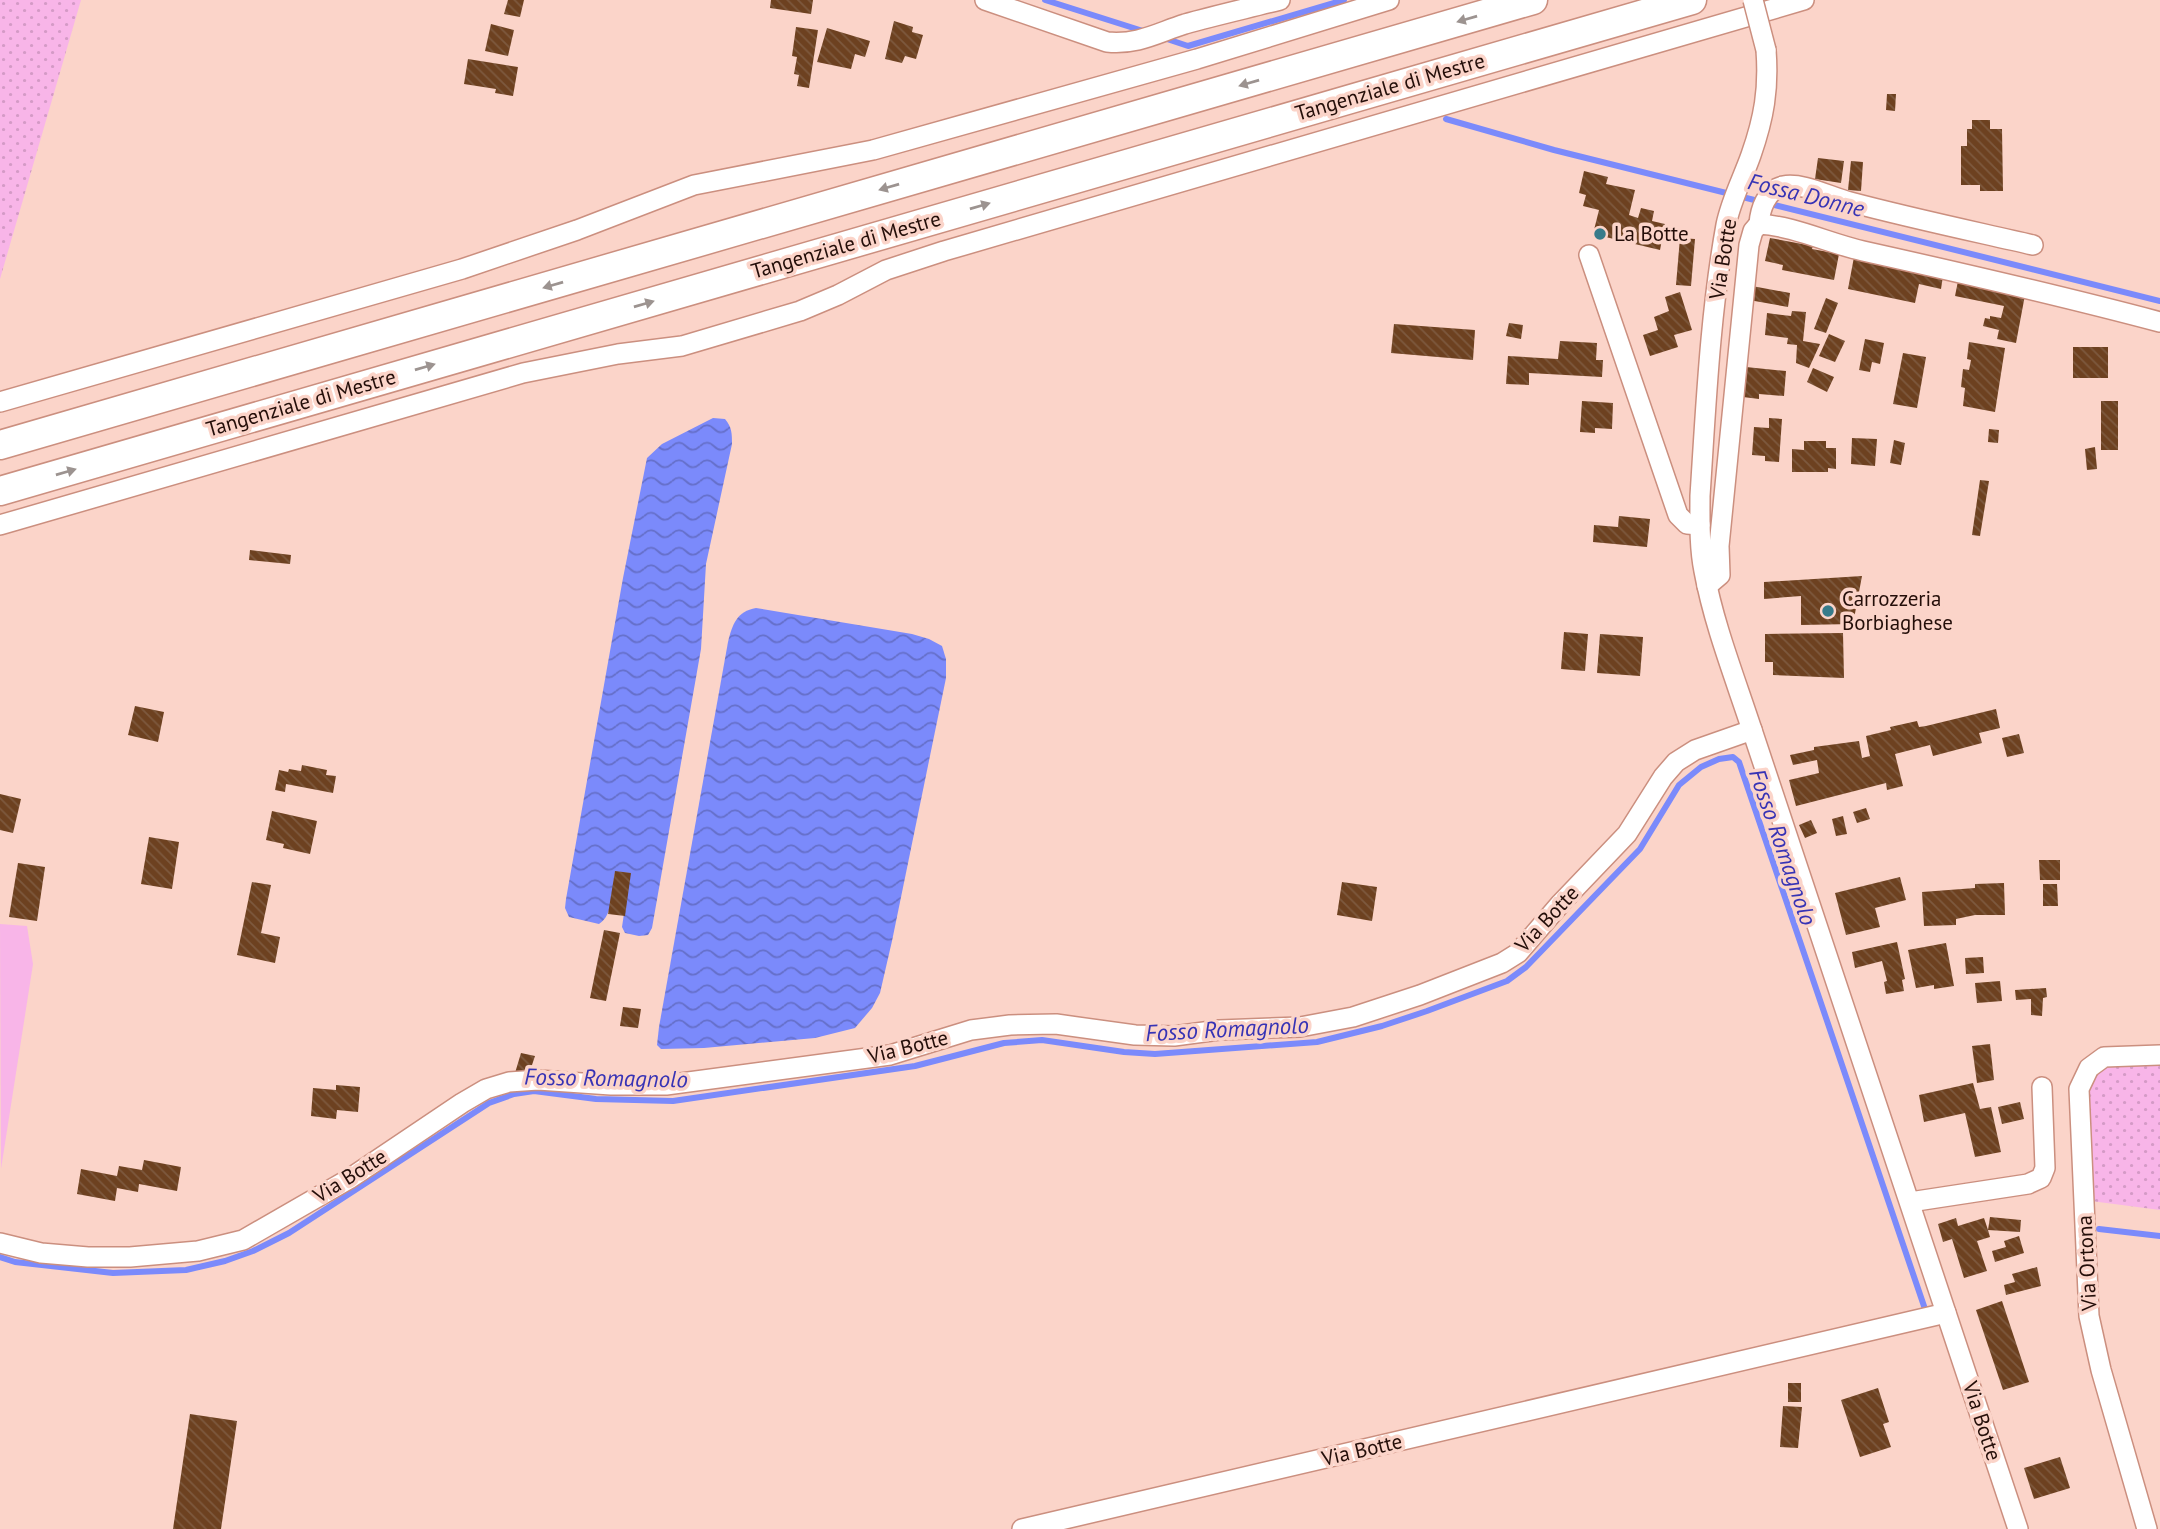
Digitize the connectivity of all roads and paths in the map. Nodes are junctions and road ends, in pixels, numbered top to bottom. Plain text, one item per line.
1 (985, 0) edge
2 (1280, 0) edge
3 (1389, 0) edge
4 (1533, 0) edge
5 (1692, 0) edge
6 (1753, 0) edge
7 (1804, 0) edge
8 (1760, 218) junction
9 (2033, 245) dead end
10 (1589, 255) dead end
11 (2160, 322) edge
12 (0, 402) edge
13 (0, 445) edge
14 (0, 491) edge
15 (0, 525) edge
16 (1699, 525) junction
17 (1707, 586) junction
18 (1752, 730) junction
19 (2160, 1055) edge
20 (2042, 1087) dead end
21 (1910, 1202) junction
22 (0, 1243) edge
23 (1946, 1313) junction
24 (1023, 1529) edge
25 (2018, 1529) edge
26 (2147, 1529) edge

1 - 2 street
3 - 12 street
4 -> 13 highway, Tangenziale di Mestre
14 -> 5 highway, Tangenziale di Mestre
6 - 16 street, Via Botte, bridge
7 - 15 street
8 - 9 street, Via Botte
8 - 11 street, Via Botte
8 - 17 street, Via Botte
10 - 16 street
16 - 17 street, Via Botte
17 - 18 street, Via Botte
18 - 21 street, Via Botte
18 - 22 street, Via Botte
19 - 26 street, Via Ortona
20 - 21 street
21 - 23 street, Via Botte
23 - 24 street, Via Botte
23 - 25 street, Via Botte

